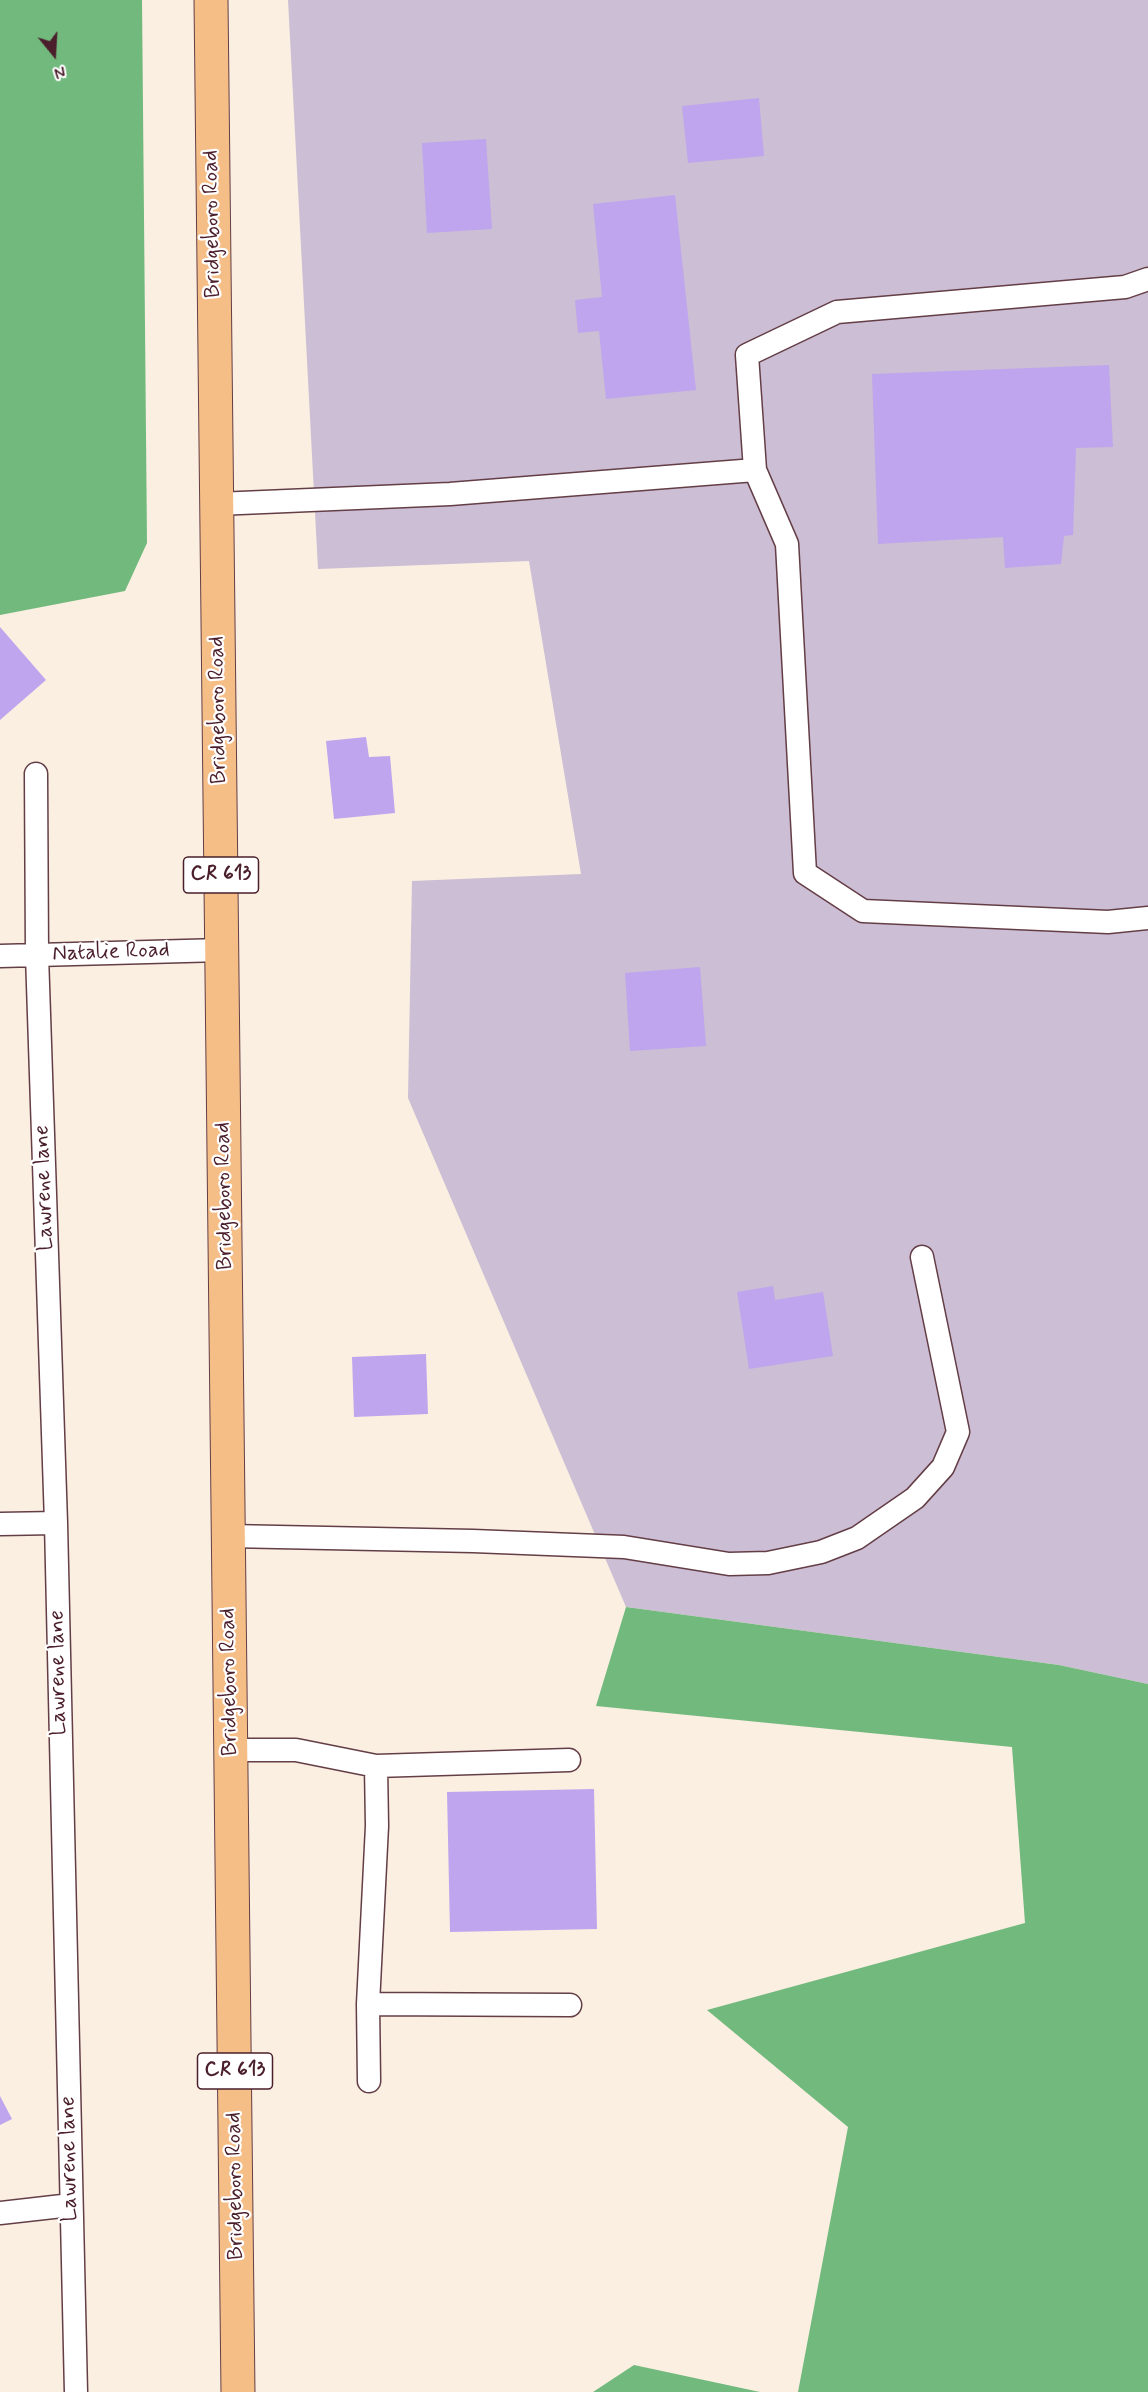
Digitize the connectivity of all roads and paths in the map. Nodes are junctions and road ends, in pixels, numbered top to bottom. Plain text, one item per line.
1 (211, 0) edge
2 (1148, 279) edge
3 (755, 470) junction
4 (217, 504) junction
5 (36, 774) dead end
6 (1148, 918) edge
7 (222, 950) junction
8 (37, 955) junction
9 (0, 956) edge
10 (922, 1257) dead end
11 (56, 1523) junction
12 (0, 1524) edge
13 (229, 1536) junction
14 (231, 1750) junction
15 (569, 1760) dead end
16 (376, 1766) junction
17 (368, 2004) junction
18 (570, 2005) dead end
19 (369, 2081) dead end
20 (71, 2205) junction
21 (0, 2212) edge
22 (76, 2392) edge
23 (238, 2392) edge

1 - 4 main road, Bridgeboro Road / CR 613
2 - 3 lane
3 - 4 lane
3 - 6 lane
4 - 7 main road, Bridgeboro Road / CR 613
5 - 8 lane, Lawrene lane
7 - 8 lane, Natalie Road
7 - 13 main road, Bridgeboro Road / CR 613
8 - 9 lane, Natalie Road
8 - 11 lane, Lawrene lane
10 - 13 lane
11 - 12 lane
11 - 20 lane, Lawrene lane
13 - 14 main road, Bridgeboro Road / CR 613
14 - 16 lane
14 - 23 main road, Bridgeboro Road / CR 613
15 - 16 lane
16 - 17 lane
17 - 18 lane
17 - 19 lane
20 - 21 lane
20 - 22 lane, Lawrene lane

